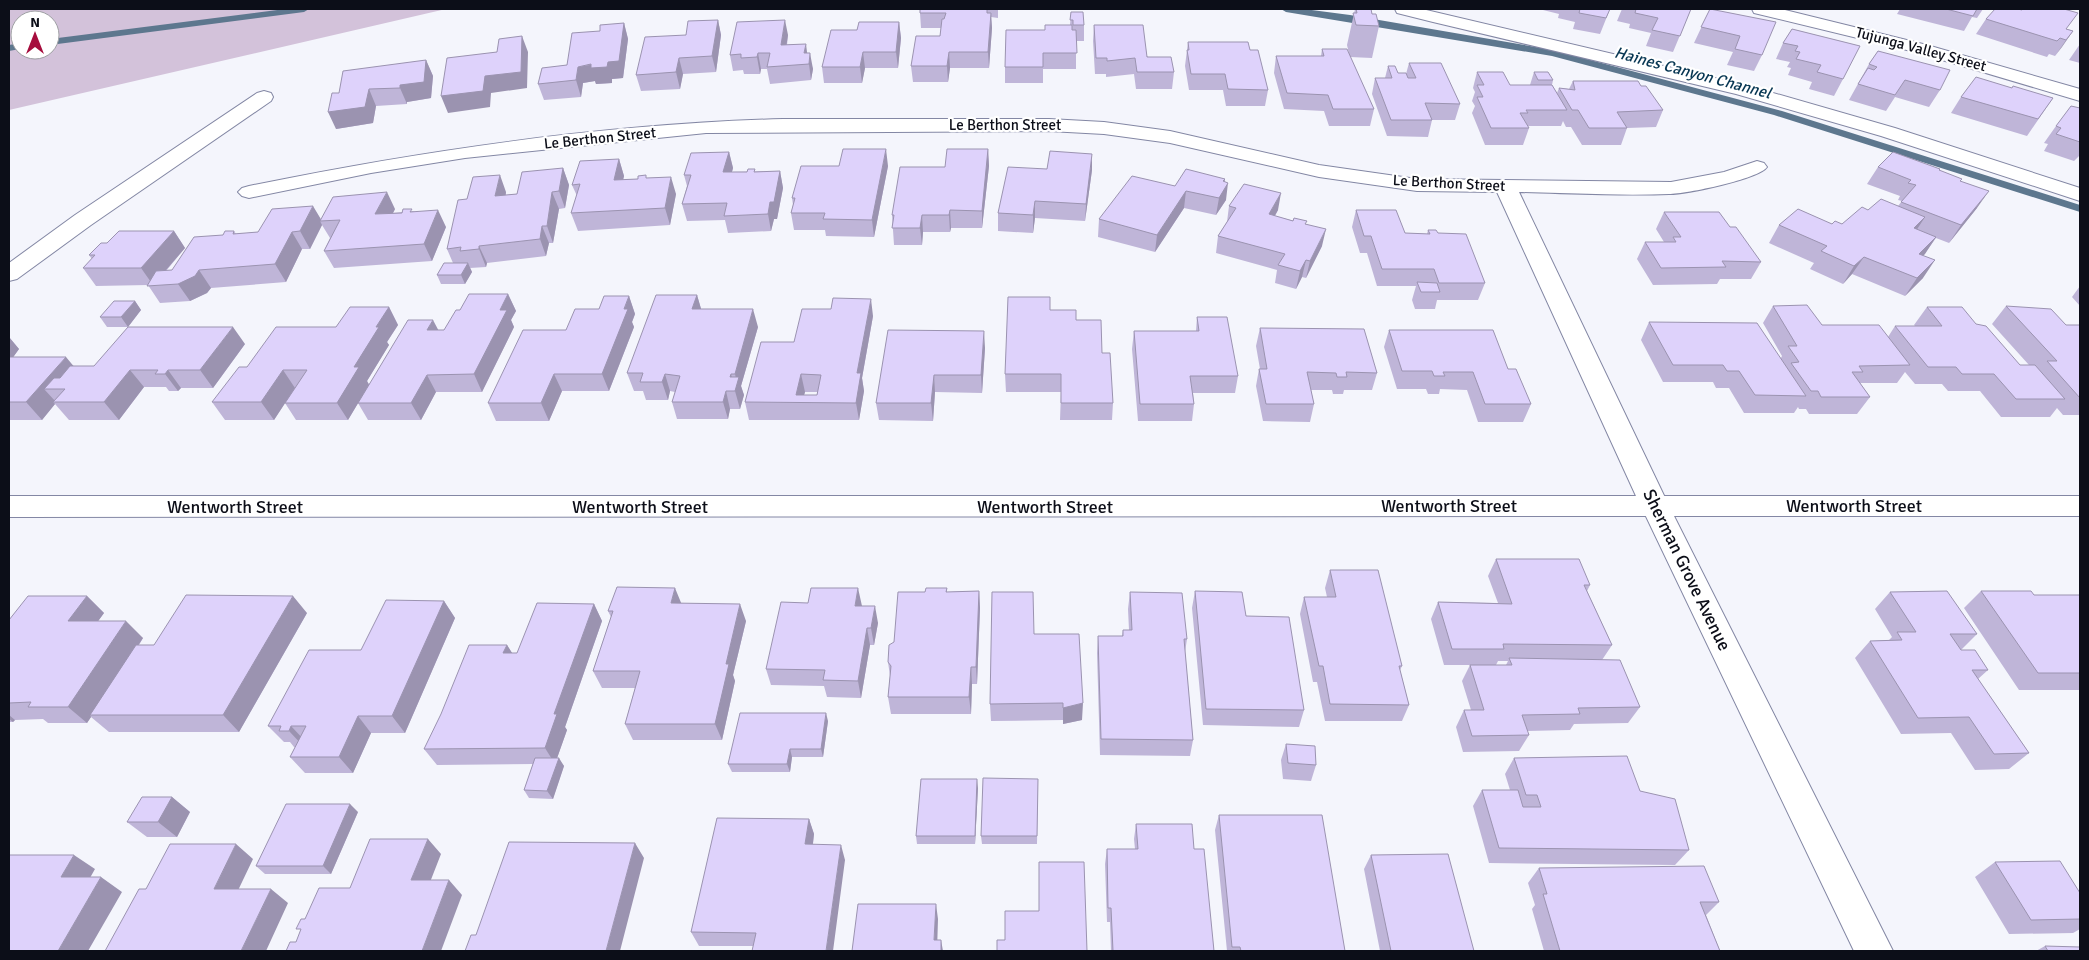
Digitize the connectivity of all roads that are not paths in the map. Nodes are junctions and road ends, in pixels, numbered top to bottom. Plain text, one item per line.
1 (1403, 9) edge
2 (1760, 9) edge
3 (1816, 15) edge
4 (2080, 95) edge
5 (264, 97) dead end
6 (1757, 168) dead end
7 (1504, 186) junction
8 (249, 192) dead end
9 (2080, 195) edge
10 (9, 274) edge
11 (1655, 506) junction
12 (2080, 506) edge
13 (9, 507) edge
14 (1874, 951) edge

1 - 9 street
2 - 3 street, Tujunga Valley Street
3 - 4 street, Tujunga Valley Street
5 - 10 street
6 - 7 street, Le Berthon Street
7 - 8 street, Le Berthon Street
7 - 11 street, Sherman Grove Avenue
11 - 12 street, Wentworth Street
11 - 13 street, Wentworth Street
11 - 14 street, Sherman Grove Avenue

